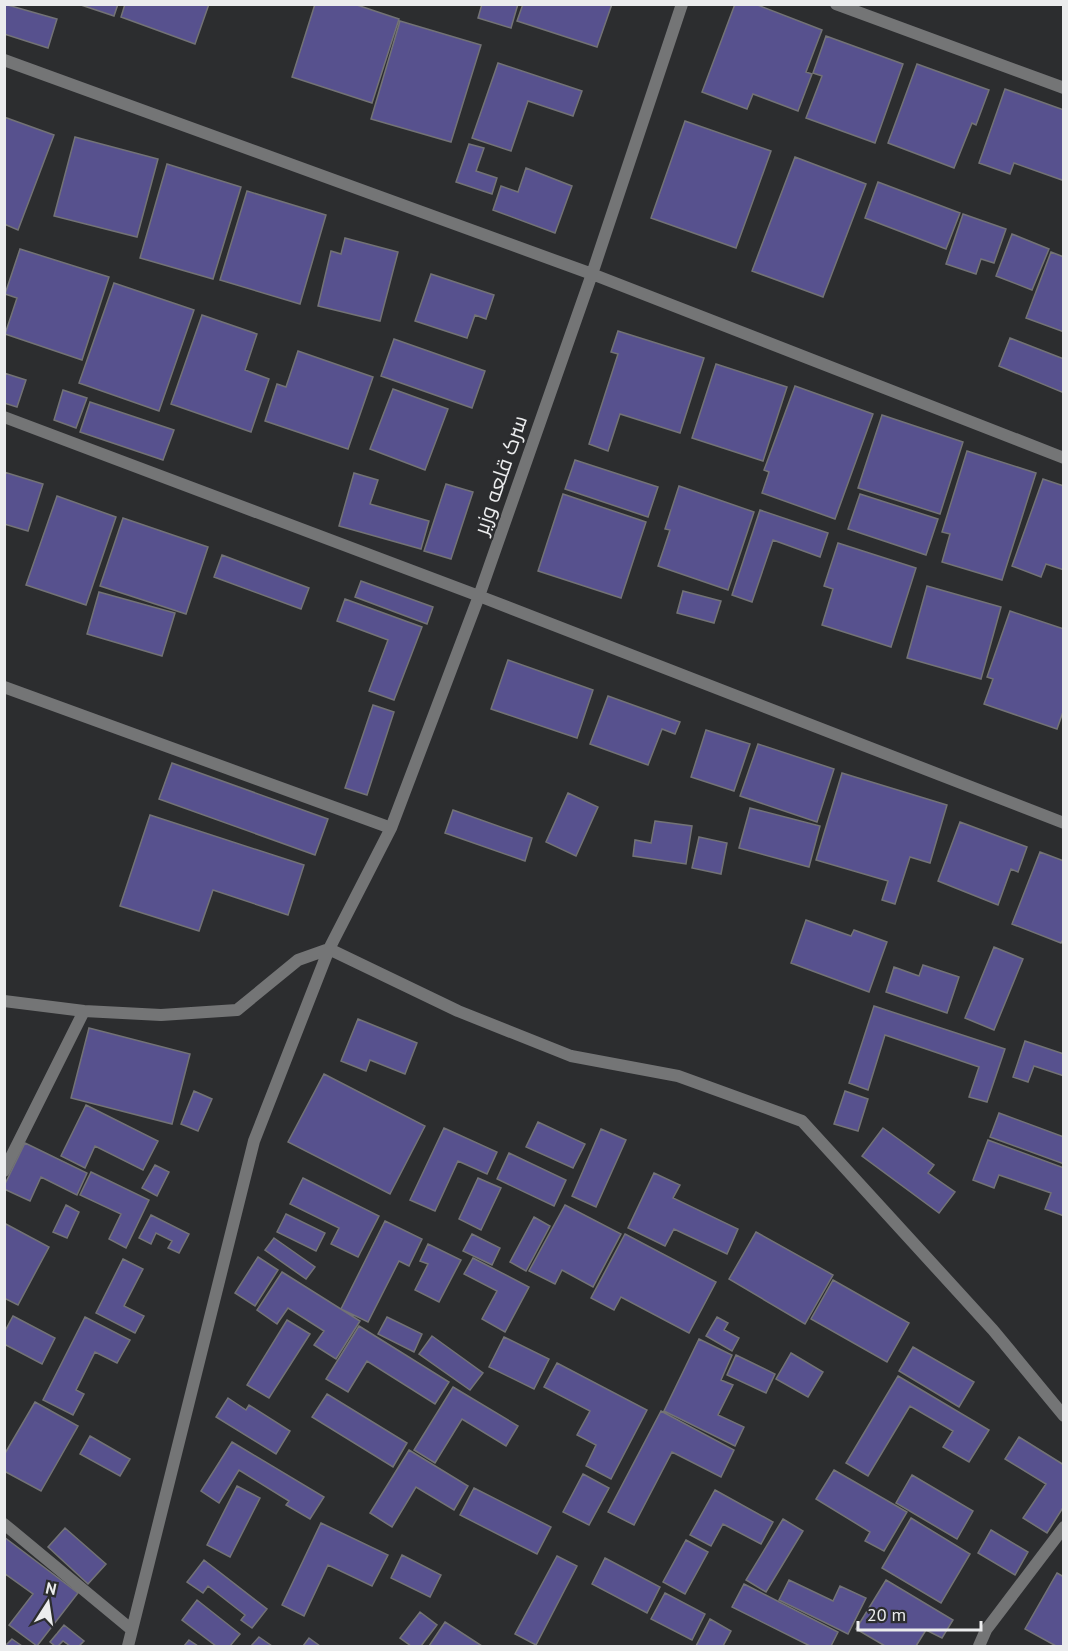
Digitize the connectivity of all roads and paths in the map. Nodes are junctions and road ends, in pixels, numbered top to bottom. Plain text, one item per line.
1 (682, 4) edge
2 (836, 4) edge
3 (4, 60) edge
4 (1064, 88) edge
5 (592, 274) junction
6 (4, 417) edge
7 (1064, 458) edge
8 (479, 596) junction
9 (4, 687) edge
10 (1064, 823) edge
11 (392, 828) junction
12 (329, 949) junction
13 (4, 1001) edge
14 (84, 1011) junction
15 (4, 1171) edge
16 (1064, 1416) edge
17 (4, 1524) edge
18 (1064, 1527) edge
19 (132, 1630) junction
20 (128, 1647) edge
21 (979, 1647) edge

1 - 5 street, سرک قلعه وزیر
2 - 4 street
3 - 5 street
5 - 7 street
5 - 8 street, سرک قلعه وزیر
6 - 8 street
8 - 10 street
8 - 11 street, سرک قلعه وزیر
9 - 11 street
11 - 12 street, سرک قلعه وزیر
12 - 14 street
12 - 16 street
12 - 19 street, سرک قلعه وزیر
13 - 14 street
14 - 15 street
17 - 19 street
18 - 21 street
19 - 20 street, سرک قلعه وزیر

